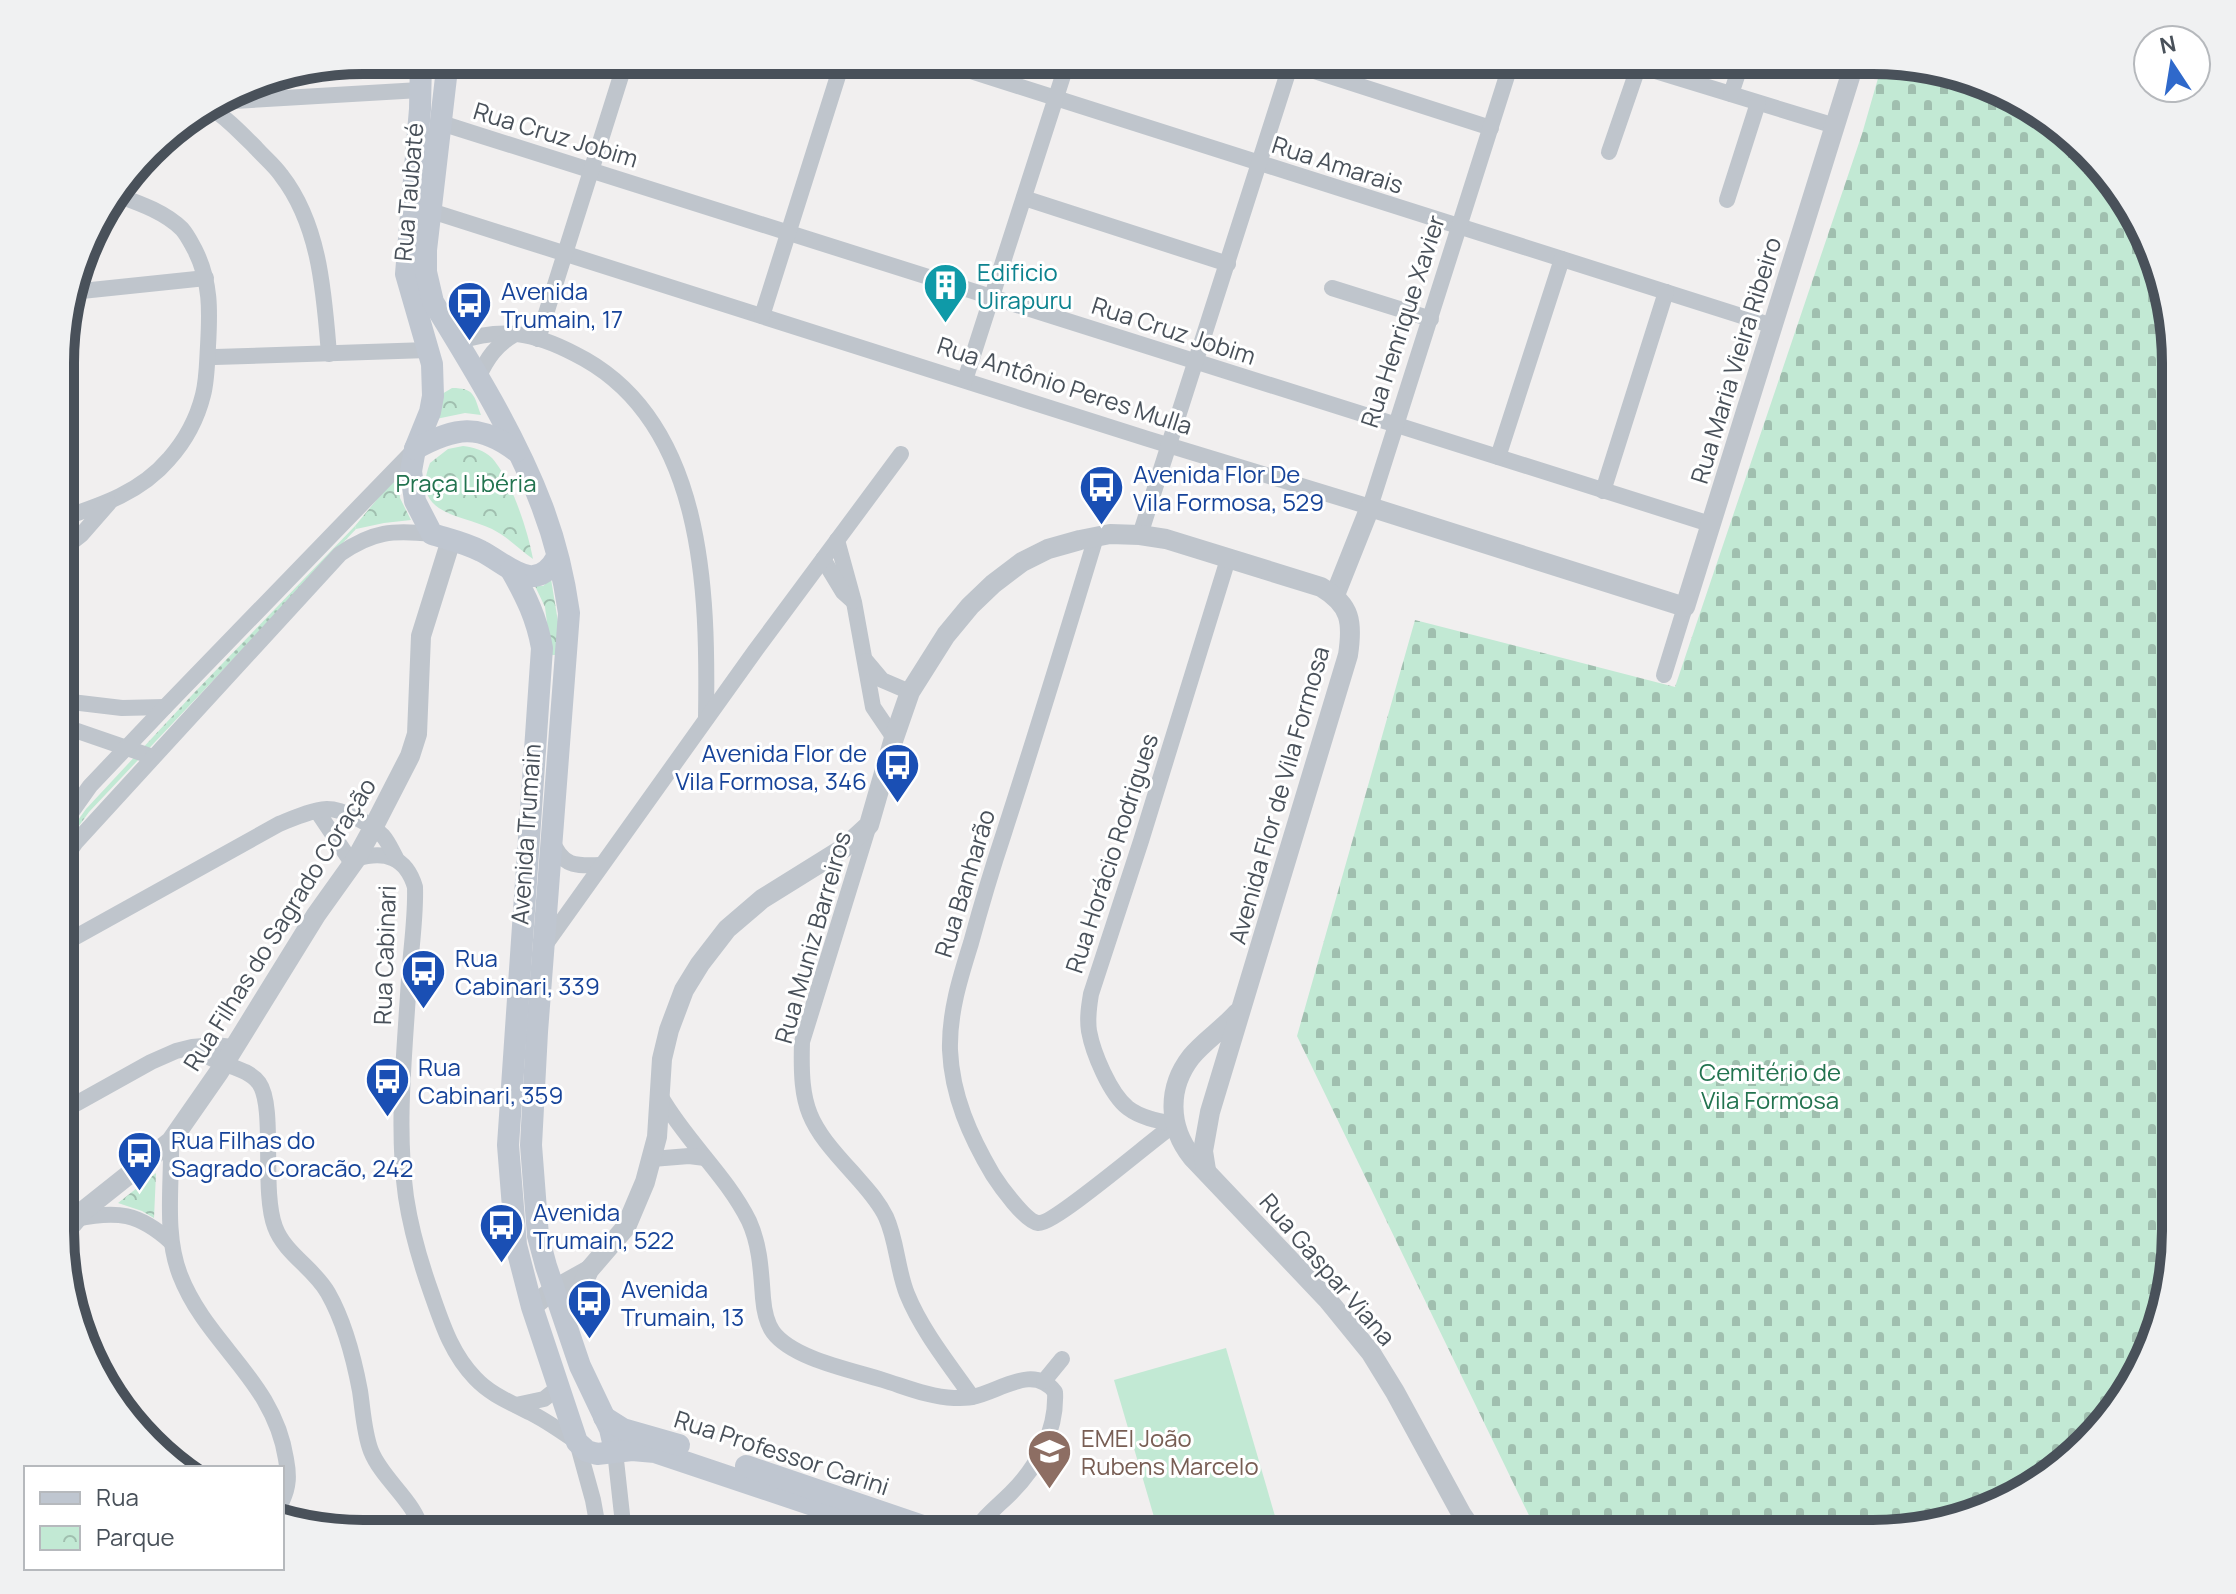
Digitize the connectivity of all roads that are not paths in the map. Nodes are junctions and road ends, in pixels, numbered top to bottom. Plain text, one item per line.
1 (421, 74) edge
2 (446, 74) edge
3 (621, 74) edge
4 (839, 74) edge
5 (980, 74) edge
6 (1064, 74) edge
7 (1284, 74) edge
8 (1327, 74) edge
9 (1508, 74) edge
10 (1628, 74) edge
11 (1678, 74) edge
12 (1738, 74) edge
13 (1851, 74) edge
14 (420, 90) junction
15 (1731, 94) junction
16 (1056, 98) junction
17 (243, 100) edge
18 (1758, 103) junction
19 (219, 113) edge
20 (441, 123) junction
21 (1835, 126) junction
22 (1491, 128) junction
23 (1609, 152) dead end
24 (1259, 164) junction
25 (591, 170) junction
26 (1024, 198) junction
27 (126, 199) edge
28 (1727, 200) dead end
29 (431, 211) junction
30 (1459, 228) junction
31 (788, 233) junction
32 (564, 254) junction
33 (1562, 259) junction
34 (1228, 264) junction
35 (206, 278) junction
36 (1332, 288) dead end
37 (83, 291) edge
38 (1666, 292) junction
39 (992, 297) junction
40 (762, 316) junction
41 (1431, 319) junction
42 (1773, 326) junction
43 (515, 334) junction
44 (538, 339) junction
45 (457, 342) junction
46 (428, 350) junction
47 (329, 354) junction
48 (208, 355) junction
49 (1197, 362) junction
50 (432, 373) junction
51 (478, 378) junction
52 (965, 380) junction
53 (1397, 426) junction
54 (1170, 446) junction
55 (415, 449) junction
56 (517, 451) junction
57 (901, 454) dead end
58 (1498, 457) junction
59 (1603, 491) junction
60 (110, 502) junction
61 (1370, 507) junction
62 (74, 514) edge
63 (74, 524) edge
64 (1710, 524) junction
65 (81, 535) junction
66 (1140, 535) junction
67 (441, 537) junction
68 (1096, 537) junction
69 (74, 540) edge
70 (837, 540) junction
71 (557, 557) junction
72 (823, 559) junction
73 (1228, 559) junction
74 (511, 570) junction
75 (803, 586) junction
76 (1335, 595) junction
77 (848, 597) junction
78 (1685, 607) junction
79 (865, 660) junction
80 (1664, 675) dead end
81 (910, 692) junction
82 (74, 702) edge
83 (98, 705) junction
84 (165, 707) junction
85 (706, 719) junction
86 (74, 730) edge
87 (894, 738) junction
88 (98, 739) junction
89 (125, 749) junction
90 (153, 757) junction
91 (74, 809) edge
92 (317, 811) junction
93 (869, 825) junction
94 (373, 828) junction
95 (551, 836) junction
96 (74, 845) edge
97 (396, 858) junction
98 (354, 861) junction
99 (601, 865) junction
100 (74, 934) edge
101 (532, 948) junction
102 (1242, 1007) junction
103 (228, 1056) junction
104 (1192, 1056) junction
105 (1218, 1087) junction
106 (661, 1097) junction
107 (74, 1105) edge
108 (1210, 1112) junction
109 (1175, 1124) junction
110 (171, 1141) junction
111 (705, 1158) junction
112 (652, 1159) junction
113 (1206, 1170) junction
114 (74, 1221) edge
115 (74, 1225) edge
116 (171, 1242) junction
117 (589, 1270) junction
118 (553, 1290) junction
119 (532, 1307) junction
120 (565, 1322) junction
121 (1062, 1359) dead end
122 (1044, 1381) junction
123 (559, 1387) junction
124 (972, 1397) junction
125 (516, 1405) junction
126 (604, 1417) junction
127 (577, 1442) junction
128 (615, 1451) junction
129 (284, 1497) edge
130 (874, 1516) junction
131 (983, 1517) junction
132 (418, 1520) edge
133 (597, 1520) edge
134 (623, 1520) edge
135 (864, 1520) edge
136 (880, 1520) edge
137 (891, 1520) edge
138 (976, 1520) edge
139 (981, 1520) edge
140 (1465, 1520) edge

1 - 14 main road, Rua Taubaté
2 - 20 main road, Rua Taubaté
3 - 25 street
4 - 31 street
5 - 16 street, Rua Amarais
6 - 16 street
7 - 24 street
8 - 22 street
9 - 22 street, Rua Henrique Xavier
10 - 23 street
11 - 15 street
12 - 15 street
13 - 21 street, Rua Maria Vieira Ribeiro
14 - 17 street
14 - 46 main road, Rua Taubaté
15 - 18 street
16 - 24 street, Rua Amarais
16 - 26 street
18 - 21 street
18 - 28 street
19 - 47 street
20 - 25 street, Rua Cruz Jobim
20 - 29 main road, Rua Taubaté
21 - 42 street, Rua Maria Vieira Ribeiro
22 - 30 street, Rua Henrique Xavier
24 - 30 street, Rua Amarais
24 - 34 street
25 - 31 street, Rua Cruz Jobim
25 - 32 street
26 - 34 street
26 - 39 street
27 - 35 street
29 - 32 street, Rua Antônio Peres Mulla
29 - 45 main road, Rua Taubaté
30 - 33 street, Rua Amarais
30 - 41 street, Rua Henrique Xavier
31 - 39 street, Rua Cruz Jobim
31 - 40 street
32 - 40 street, Rua Antônio Peres Mulla
32 - 44 street
33 - 38 street, Rua Amarais
33 - 58 street
34 - 49 street
35 - 37 street
35 - 48 street
36 - 41 street
38 - 42 street, Rua Amarais
38 - 59 street
39 - 49 street, Rua Cruz Jobim
39 - 52 street
40 - 52 street, Rua Antônio Peres Mulla
41 - 53 street, Rua Henrique Xavier
42 - 64 street, Rua Maria Vieira Ribeiro
43 - 44 street
43 - 45 street
43 - 51 street
44 - 85 street
45 - 50 main road
45 - 51 main road, Rua Taubaté
46 - 47 street
46 - 50 main road, Rua Taubaté
47 - 48 street
48 - 60 street
49 - 53 street, Rua Cruz Jobim
49 - 54 street
50 - 55 main road, Rua Taubaté
51 - 56 main road, Rua Taubaté
52 - 54 street, Rua Antônio Peres Mulla
53 - 58 street, Rua Cruz Jobim
53 - 61 street, Rua Henrique Xavier
54 - 61 street, Rua Antônio Peres Mulla
54 - 66 street
55 - 56 main road
55 - 67 main road
55 - 84 street
56 - 71 main road
57 - 70 street
58 - 59 street, Rua Cruz Jobim
59 - 64 street, Rua Cruz Jobim
60 - 62 street
60 - 65 street
61 - 76 street, Rua Henrique Xavier
61 - 78 street, Rua Antônio Peres Mulla
63 - 65 street
64 - 78 street, Rua Maria Vieira Ribeiro
65 - 69 street
66 - 68 street
66 - 73 street
67 - 74 main road
67 - 90 street
67 - 94 street, Rua Filhas do Sagrado Coração
68 - 81 street
68 - 109 street, Rua Banharão
70 - 72 street
70 - 77 street
71 - 74 main road
71 - 95 main road, Avenida Trumain
72 - 75 street
72 - 77 street
73 - 76 street
73 - 109 street, Rua Horácio Rodrigues
74 - 101 main road, Avenida Trumain
75 - 77 street
75 - 85 street
76 - 102 street, Avenida Flor de Vila Formosa
77 - 79 street
78 - 80 street, Rua Maria Vieira Ribeiro
79 - 81 street
79 - 87 street
81 - 87 street
82 - 83 street
83 - 84 street
83 - 88 street
84 - 89 street
85 - 99 street
86 - 88 street
87 - 93 street
88 - 89 street
89 - 90 street
89 - 91 street
90 - 96 street
92 - 94 street, Rua Cabinari
92 - 98 street
92 - 100 street
93 - 106 street
93 - 124 street, Rua Muniz Barreiros
94 - 97 street, Rua Cabinari
94 - 98 street, Rua Filhas do Sagrado Coração
95 - 99 street
95 - 101 main road, Avenida Trumain
97 - 98 street, Rua Cabinari
97 - 125 street, Rua Cabinari
98 - 103 street, Rua Filhas do Sagrado Coração
99 - 101 street
101 - 118 main road, Avenida Trumain
101 - 119 main road, Avenida Trumain
102 - 104 street, Avenida Flor de Vila Formosa
102 - 105 street, Avenida Flor de Vila Formosa
103 - 107 street
103 - 110 street, Rua Filhas do Sagrado Coração
103 - 132 street
104 - 105 street
104 - 109 street, Avenida Flor de Vila Formosa
105 - 108 street, Avenida Flor de Vila Formosa
106 - 111 street
106 - 112 street
108 - 109 street
108 - 113 street
109 - 113 street, Rua Gaspar Viana
110 - 114 street, Rua Filhas do Sagrado Coração
110 - 116 street
111 - 112 street
111 - 124 street
112 - 117 street
113 - 140 street, Rua Gaspar Viana
115 - 116 street
116 - 129 street
117 - 118 street
117 - 120 street
118 - 119 street
118 - 120 main road, Avenida Trumain
119 - 123 main road, Avenida Trumain
120 - 126 main road, Avenida Trumain
121 - 122 street
122 - 124 street
122 - 131 street
123 - 125 street
123 - 127 main road, Avenida Trumain
125 - 127 street, Rua Cabinari
126 - 128 main road, Avenida Trumain
126 - 130 main road, Rua Professor Carini
127 - 128 main road, Rua Professor Carini
127 - 133 street, Avenida Trumain
128 - 130 main road, Rua Professor Carini
128 - 134 street, Avenida Trumain
130 - 135 street
130 - 136 main road, Rua Professor Carini
130 - 137 main road, Rua Professor Carini
131 - 138 street
131 - 139 street

